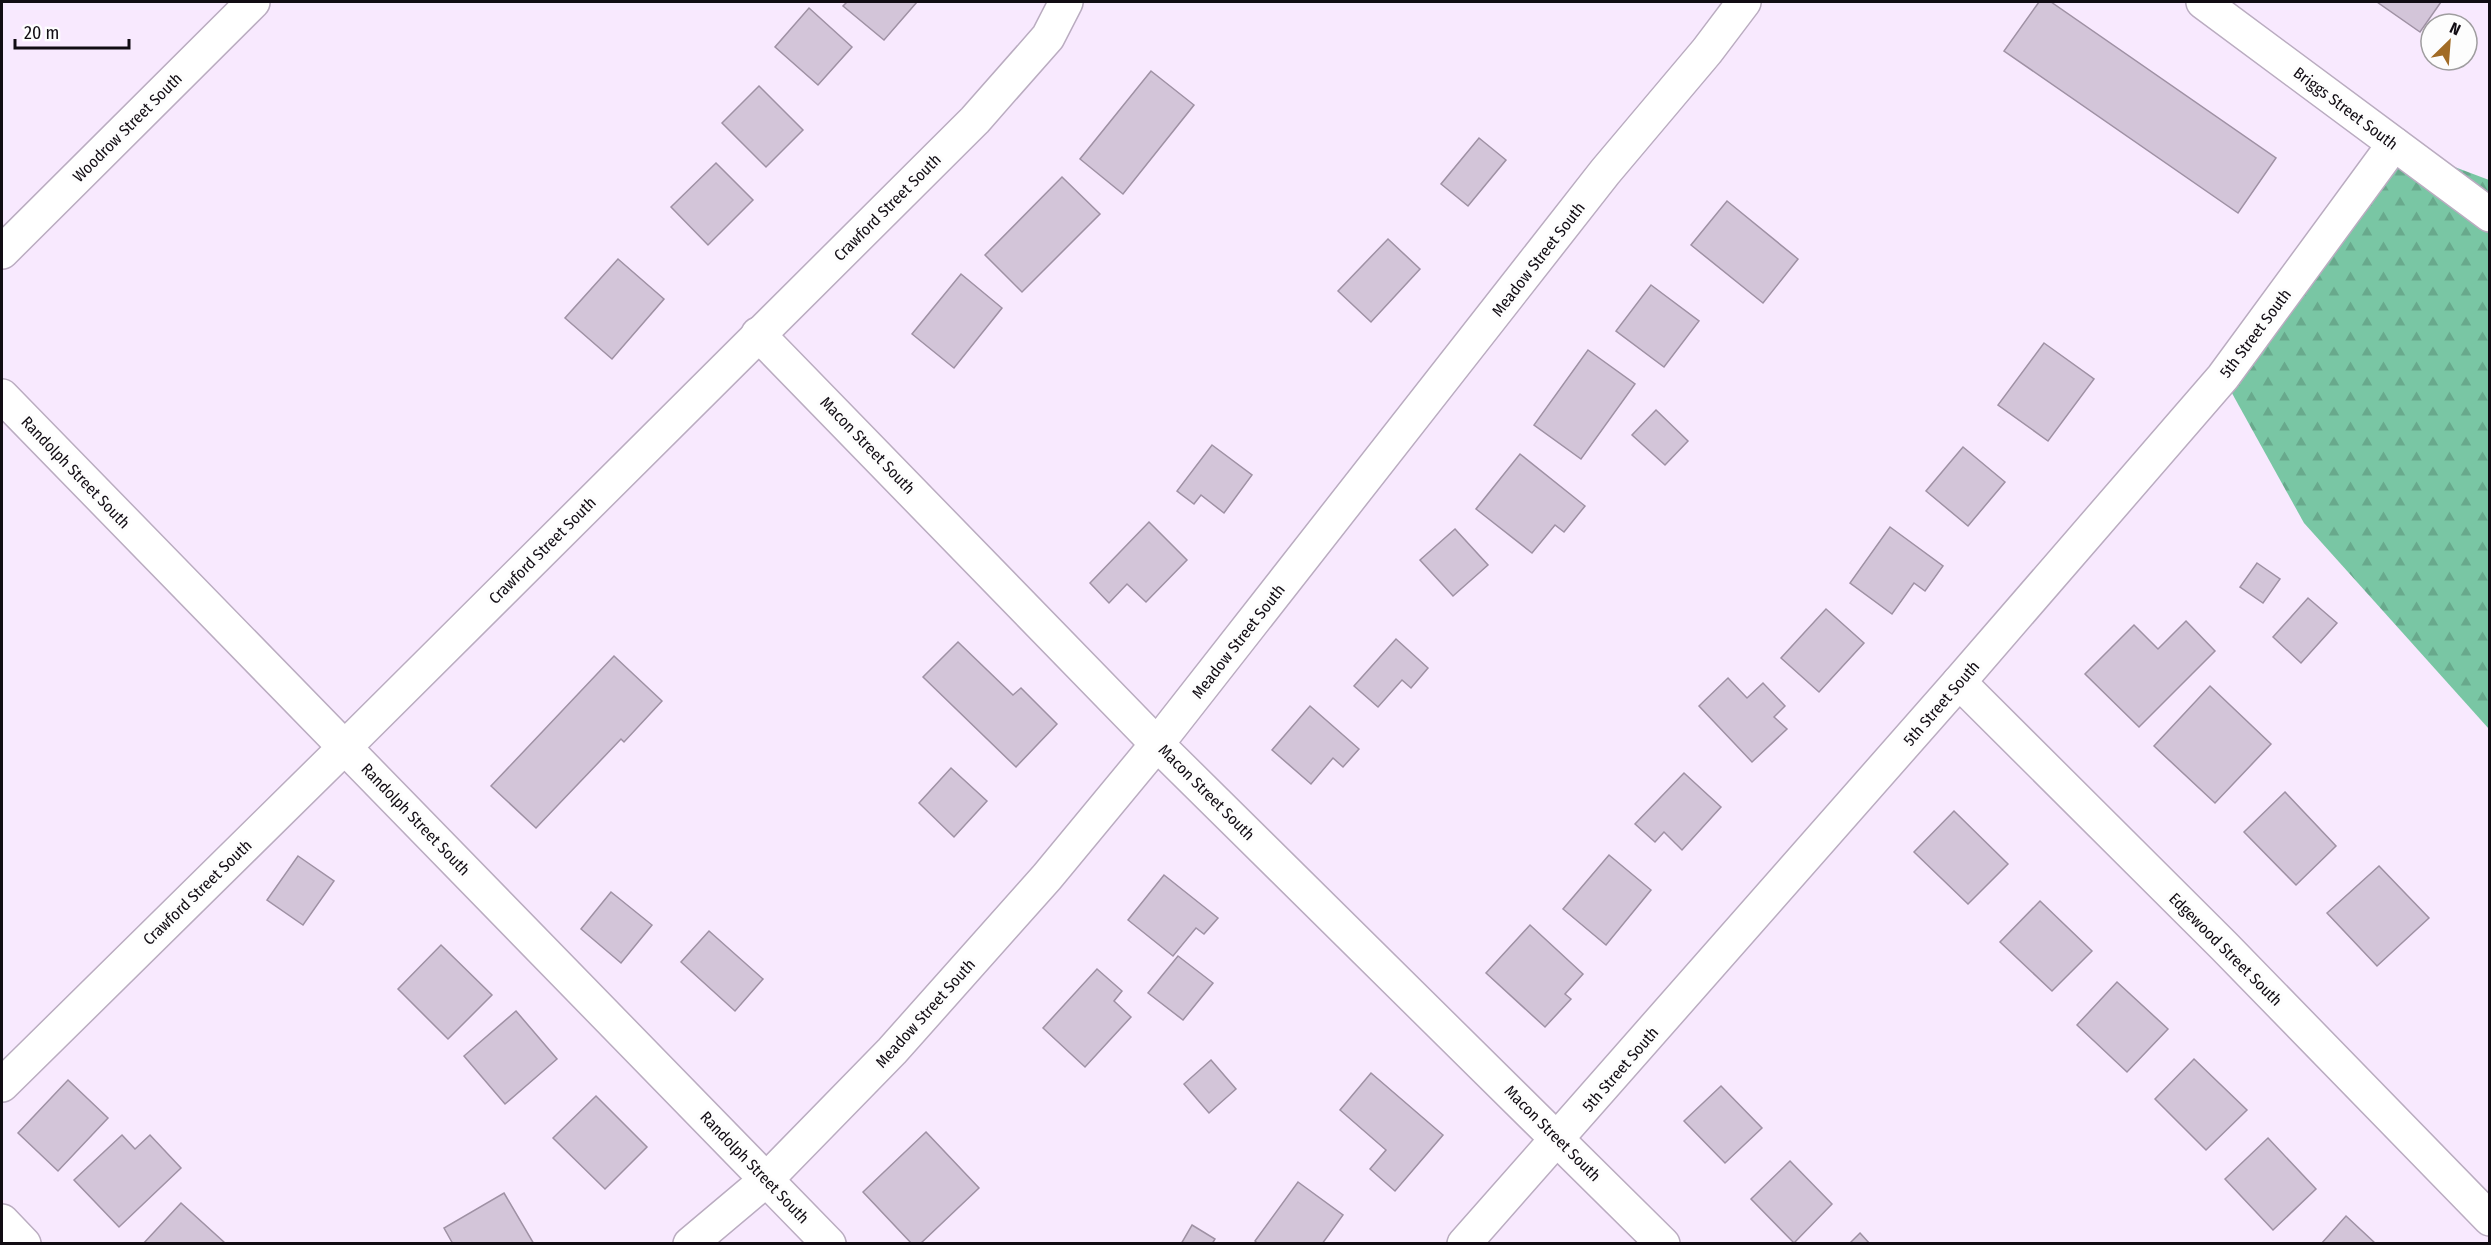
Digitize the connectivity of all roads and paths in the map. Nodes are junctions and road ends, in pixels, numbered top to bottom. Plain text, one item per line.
1 (253, 2) edge
2 (1066, 2) edge
3 (1744, 2) edge
4 (2203, 2) edge
5 (2394, 144) junction
6 (2490, 215) edge
7 (2, 252) edge
8 (758, 334) junction
9 (2, 396) edge
10 (1959, 682) junction
11 (1158, 744) junction
12 (346, 746) junction
13 (2, 1084) edge
14 (1559, 1138) junction
15 (766, 1180) junction
16 (2490, 1219) edge
17 (2, 1221) edge
18 (24, 1244) edge
19 (690, 1244) edge
20 (829, 1244) edge
21 (1464, 1244) edge
22 (1663, 1244) edge

1 - 7 street, Woodrow Street South
2 - 8 street, Crawford Street South
3 - 11 street, Meadow Street South
4 - 5 street, Briggs Street South
5 - 6 street, Briggs Street South
5 - 10 street, 5th Street South
8 - 11 street, Macon Street South
8 - 12 street, Crawford Street South
9 - 12 street, Randolph Street South
10 - 14 street, 5th Street South
10 - 16 street, Edgewood Street South
11 - 14 street, Macon Street South
11 - 15 street, Meadow Street South
12 - 13 street, Crawford Street South
12 - 15 street, Randolph Street South
14 - 21 street, 5th Street South
14 - 22 street, Macon Street South
15 - 19 street, Meadow Street South
15 - 20 street, Randolph Street South
17 - 18 street

